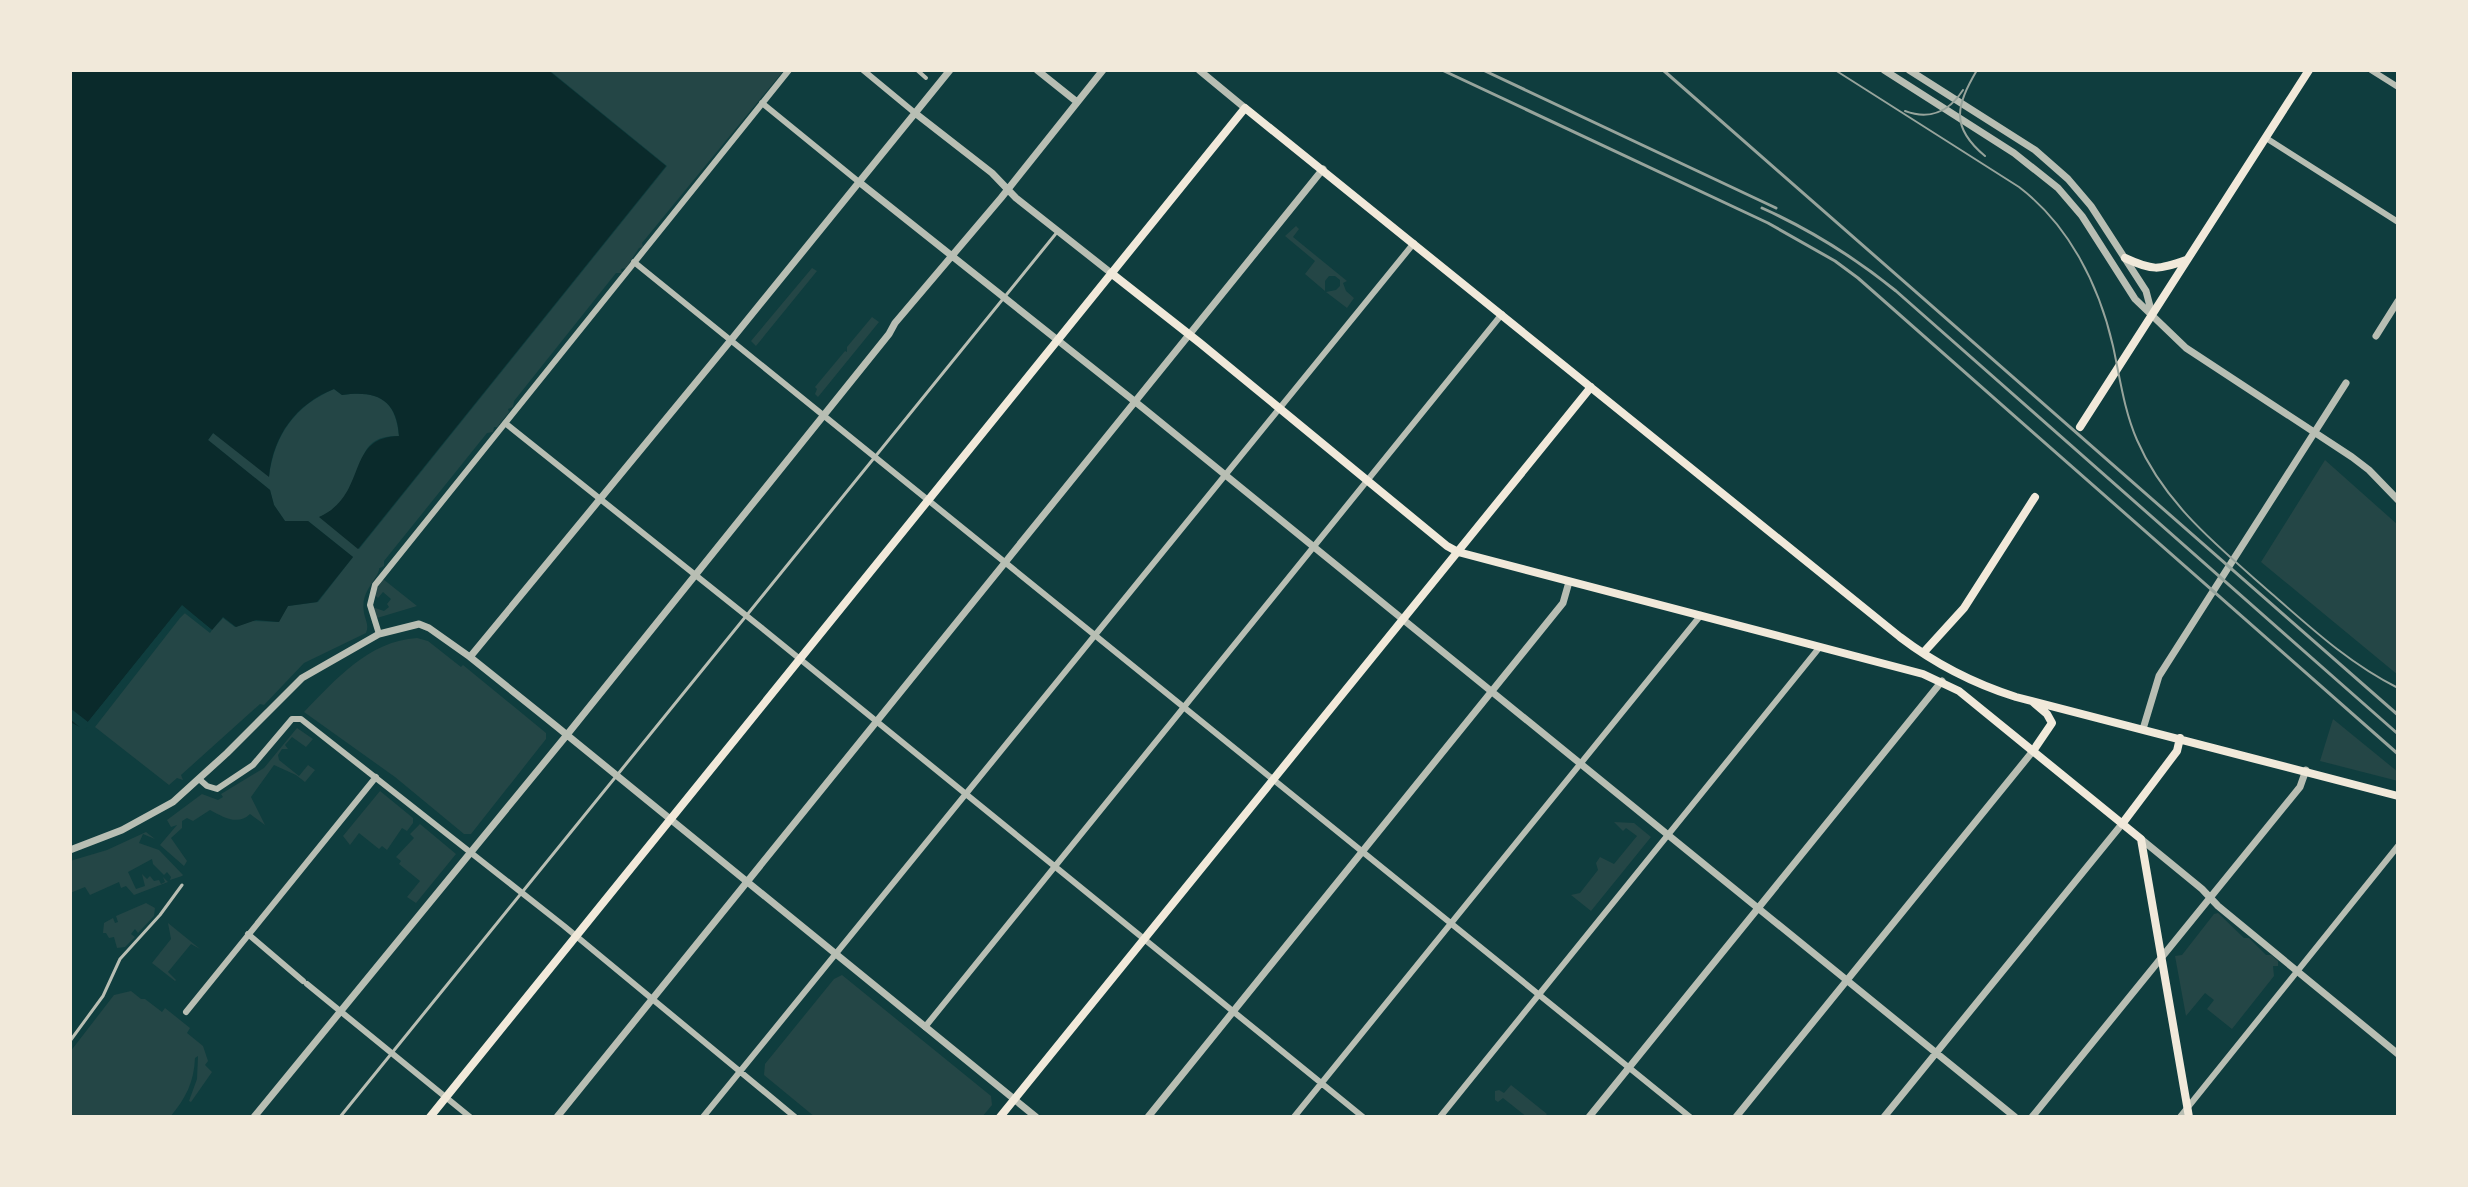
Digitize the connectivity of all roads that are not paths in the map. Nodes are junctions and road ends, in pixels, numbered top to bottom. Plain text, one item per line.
1 (789, 70) edge
2 (863, 70) edge
3 (917, 70) edge
4 (950, 70) edge
5 (1037, 70) edge
6 (1103, 70) edge
7 (1199, 70) edge
8 (1884, 70) edge
9 (2309, 70) edge
10 (2371, 70) edge
11 (1911, 71) edge
12 (926, 78) dead end
13 (1906, 84) junction
14 (2398, 87) edge
15 (1077, 102) junction
16 (762, 103) junction
17 (1245, 108) junction
18 (915, 113) junction
19 (2266, 138) junction
20 (1323, 169) junction
21 (859, 182) junction
22 (1008, 189) junction
23 (2398, 222) edge
24 (1058, 231) junction
25 (1414, 243) junction
26 (952, 256) junction
27 (2125, 258) junction
28 (2187, 259) junction
29 (634, 262) junction
30 (1111, 273) junction
31 (1004, 297) junction
32 (2398, 301) edge
33 (1502, 314) junction
34 (2152, 314) junction
35 (1189, 336) junction
36 (2376, 336) dead end
37 (1058, 339) junction
38 (731, 340) junction
39 (2346, 383) dead end
40 (1591, 387) junction
41 (1137, 403) junction
42 (1280, 408) junction
43 (823, 415) junction
44 (505, 423) junction
45 (2080, 427) dead end
46 (2314, 433) junction
47 (874, 457) junction
48 (1226, 475) junction
49 (1367, 482) junction
50 (2035, 497) dead end
51 (600, 499) junction
52 (928, 500) junction
53 (2398, 500) edge
54 (1314, 548) junction
55 (1458, 552) junction
56 (1005, 563) junction
57 (694, 574) junction
58 (1569, 582) junction
59 (746, 615) junction
60 (1701, 615) junction
61 (1403, 619) junction
62 (379, 634) junction
63 (1095, 636) junction
64 (1819, 648) junction
65 (1924, 652) junction
66 (470, 657) junction
67 (799, 659) junction
68 (1942, 681) junction
69 (1490, 691) junction
70 (2029, 699) junction
71 (1183, 708) junction
72 (876, 723) junction
73 (2143, 729) junction
74 (566, 736) junction
75 (2180, 738) junction
76 (2033, 751) junction
77 (1581, 765) junction
78 (2306, 770) junction
79 (617, 776) junction
80 (376, 777) junction
81 (199, 779) junction
82 (1273, 779) junction
83 (965, 795) junction
84 (2398, 796) edge
85 (669, 820) junction
86 (2122, 824) junction
87 (1669, 837) junction
88 (2141, 839) junction
89 (2398, 846) edge
90 (70, 850) edge
91 (471, 851) junction
92 (1361, 852) junction
93 (1054, 867) junction
94 (747, 882) junction
95 (182, 885) dead end
96 (522, 893) junction
97 (2209, 897) junction
98 (1758, 907) junction
99 (1450, 924) junction
100 (248, 934) junction
101 (575, 935) junction
102 (1144, 939) junction
103 (837, 955) junction
104 (2162, 956) junction
105 (2298, 972) junction
106 (1847, 980) junction
107 (1540, 995) junction
108 (652, 999) junction
109 (186, 1012) dead end
110 (340, 1012) junction
111 (1233, 1013) junction
112 (925, 1027) junction
113 (70, 1041) edge
114 (1936, 1052) junction
115 (393, 1053) junction
116 (2398, 1054) edge
117 (1629, 1068) junction
118 (740, 1072) junction
119 (1321, 1084) junction
120 (446, 1097) junction
121 (1014, 1099) junction
122 (2189, 1112) edge
123 (254, 1117) edge
124 (340, 1117) edge
125 (430, 1117) edge
126 (470, 1117) edge
127 (557, 1117) edge
128 (703, 1117) edge
129 (795, 1117) edge
130 (1000, 1117) edge
131 (1036, 1117) edge
132 (1148, 1117) edge
133 (1294, 1117) edge
134 (1363, 1117) edge
135 (1440, 1117) edge
136 (1589, 1117) edge
137 (1690, 1117) edge
138 (1736, 1117) edge
139 (1884, 1117) edge
140 (2015, 1117) edge
141 (2032, 1117) edge
142 (2180, 1117) edge

1 - 16 street
2 - 18 street
3 - 12 street
4 - 18 street
5 - 15 street
6 - 15 street
7 - 17 street
8 - 13 street
9 - 19 main road
10 - 14 street
11 - 13 street
11 - 27 street
13 - 34 street
15 - 22 street
16 - 21 street
16 - 29 street
17 - 20 main road
17 - 30 main road
18 - 21 street
18 - 22 street
19 - 23 street
19 - 28 main road
20 - 25 main road
20 - 35 street
21 - 26 street
21 - 38 street
22 - 24 street
22 - 26 street
24 - 30 street
24 - 31 lane
25 - 33 main road
25 - 42 street
26 - 31 street
26 - 43 street
27 - 28 main road
27 - 34 street
28 - 34 main road
29 - 38 street
29 - 44 street
30 - 35 main road
30 - 37 main road
31 - 37 street
31 - 47 lane
32 - 36 street
33 - 40 main road
33 - 49 street
34 - 45 main road
34 - 46 street
35 - 41 street
35 - 42 main road
37 - 41 street
37 - 52 main road
38 - 43 street
38 - 51 street
39 - 46 street
40 - 55 main road
40 - 65 main road
41 - 48 street
41 - 56 street
42 - 48 street
42 - 49 main road
43 - 47 street
43 - 57 street
44 - 51 street
44 - 62 street
46 - 53 street
46 - 73 street
47 - 52 street
47 - 59 lane
48 - 54 street
48 - 63 street
49 - 54 street
49 - 55 main road
50 - 65 main road
51 - 57 street
51 - 66 street
52 - 56 street
52 - 67 main road
54 - 61 street
54 - 71 street
55 - 58 main road
55 - 61 main road
56 - 63 street
56 - 72 street
57 - 59 street
57 - 74 street
58 - 60 main road
58 - 69 street
59 - 67 street
59 - 79 lane
60 - 64 main road
60 - 77 street
61 - 69 street
61 - 82 main road
62 - 66 street
62 - 81 street
63 - 71 street
63 - 83 street
64 - 68 main road
64 - 87 street
65 - 70 main road
66 - 74 street
67 - 72 street
67 - 85 main road
68 - 76 main road
68 - 98 street
69 - 77 street
69 - 92 street
70 - 73 main road
70 - 76 main road
71 - 82 street
71 - 93 street
72 - 83 street
72 - 94 street
73 - 75 main road
74 - 79 street
74 - 91 street
75 - 78 main road
75 - 86 main road
76 - 86 main road
76 - 106 street
77 - 87 street
77 - 99 street
78 - 84 main road
78 - 97 street
79 - 85 street
79 - 96 lane
80 - 81 street
80 - 91 street
80 - 100 street
81 - 90 street
82 - 92 street
82 - 102 main road
83 - 93 street
83 - 103 street
85 - 94 street
85 - 101 main road
86 - 88 main road
86 - 114 street
87 - 98 street
87 - 107 street
88 - 97 street
88 - 104 main road
89 - 105 street
91 - 96 street
91 - 110 street
92 - 99 street
92 - 111 street
93 - 102 street
93 - 112 street
94 - 103 street
94 - 108 street
95 - 113 lane
96 - 101 street
96 - 115 lane
97 - 104 street
97 - 105 street
98 - 106 street
98 - 117 street
99 - 107 street
99 - 119 street
100 - 109 street
100 - 110 street
101 - 108 street
101 - 120 main road
102 - 111 street
102 - 121 main road
103 - 112 street
103 - 118 street
104 - 122 main road
104 - 141 street
105 - 116 street
105 - 122 street
106 - 114 street
106 - 138 street
107 - 117 street
107 - 135 street
108 - 118 street
108 - 127 street
110 - 115 street
110 - 123 street
111 - 119 street
111 - 132 street
112 - 121 street
114 - 139 street
114 - 140 street
115 - 120 street
115 - 124 lane
117 - 136 street
117 - 137 street
118 - 128 street
118 - 129 street
119 - 133 street
119 - 134 street
120 - 125 main road
120 - 126 street
121 - 130 main road
121 - 131 street
122 - 142 street

